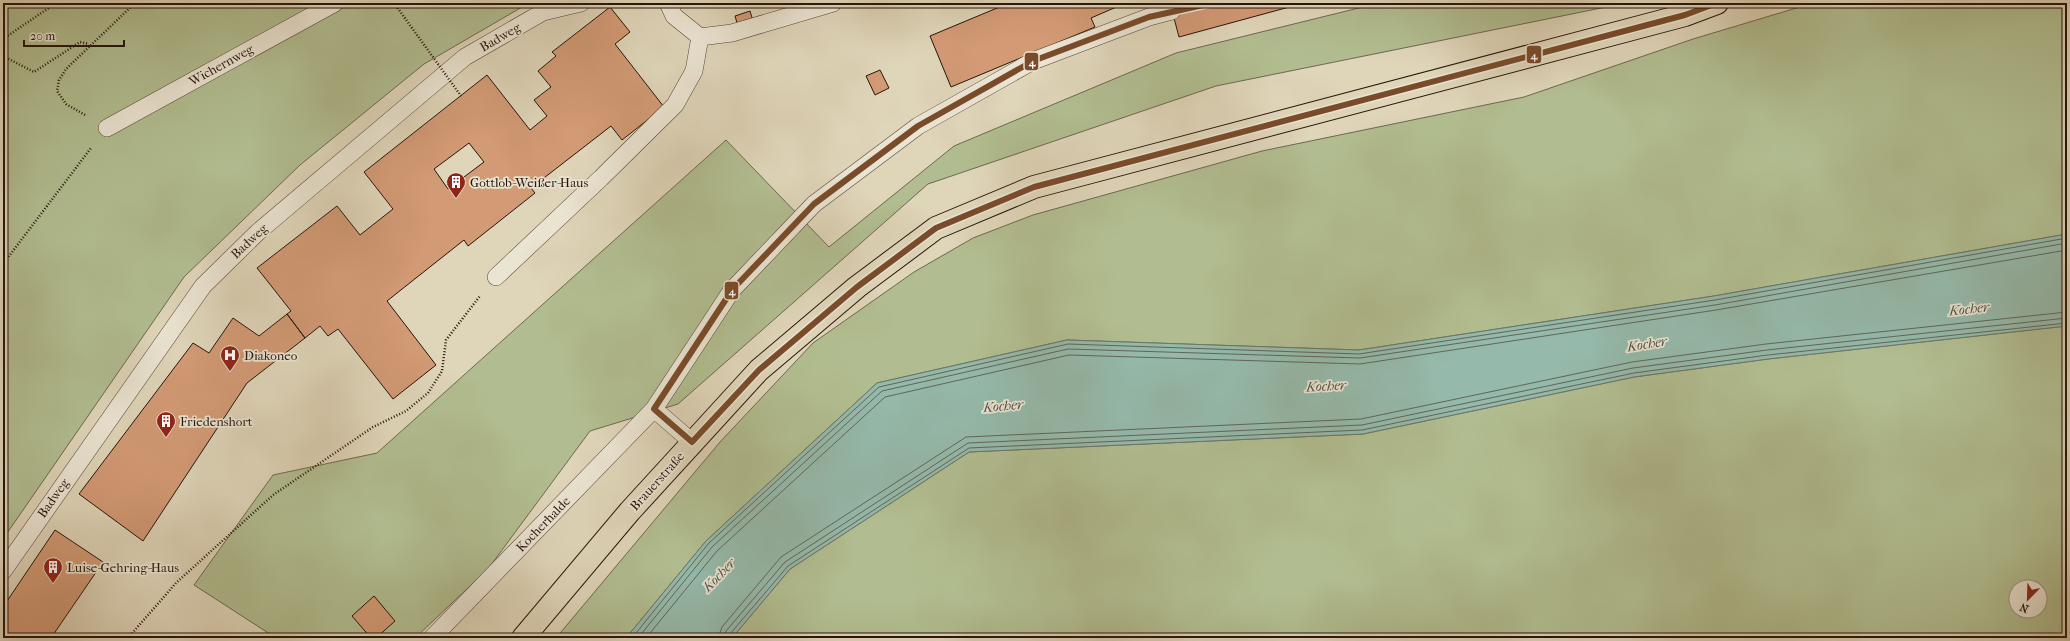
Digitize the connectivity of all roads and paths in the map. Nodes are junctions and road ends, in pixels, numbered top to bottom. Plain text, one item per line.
1 (56, 3) edge
2 (135, 3) edge
3 (335, 3) edge
4 (394, 3) edge
5 (580, 3) edge
6 (668, 3) edge
7 (833, 3) edge
8 (1717, 3) edge
9 (1172, 11) dead end
10 (700, 37) junction
11 (3, 39) edge
12 (90, 44) junction
13 (3, 56) edge
14 (461, 96) dead end
15 (107, 128) junction
16 (3, 264) edge
17 (496, 277) joint
18 (654, 409) junction
19 (692, 442) junction
20 (3, 571) edge
21 (128, 638) edge
22 (432, 638) edge
23 (523, 638) edge

1 - 11 path
2 - 12 path
3 - 15 lane, Wichernweg
4 - 14 path, bridge
5 - 20 lane, Badweg
6 - 10 lane
7 - 10 lane
8 - 19 main road, Brauerstraße
9 - 18 lane, Kocherhalde
10 - 17 lane
12 - 13 path
12 - 15 path
15 - 16 path
17 - 21 path
18 - 19 lane
18 - 22 lane, Kocherhalde
19 - 23 main road, Brauerstraße

